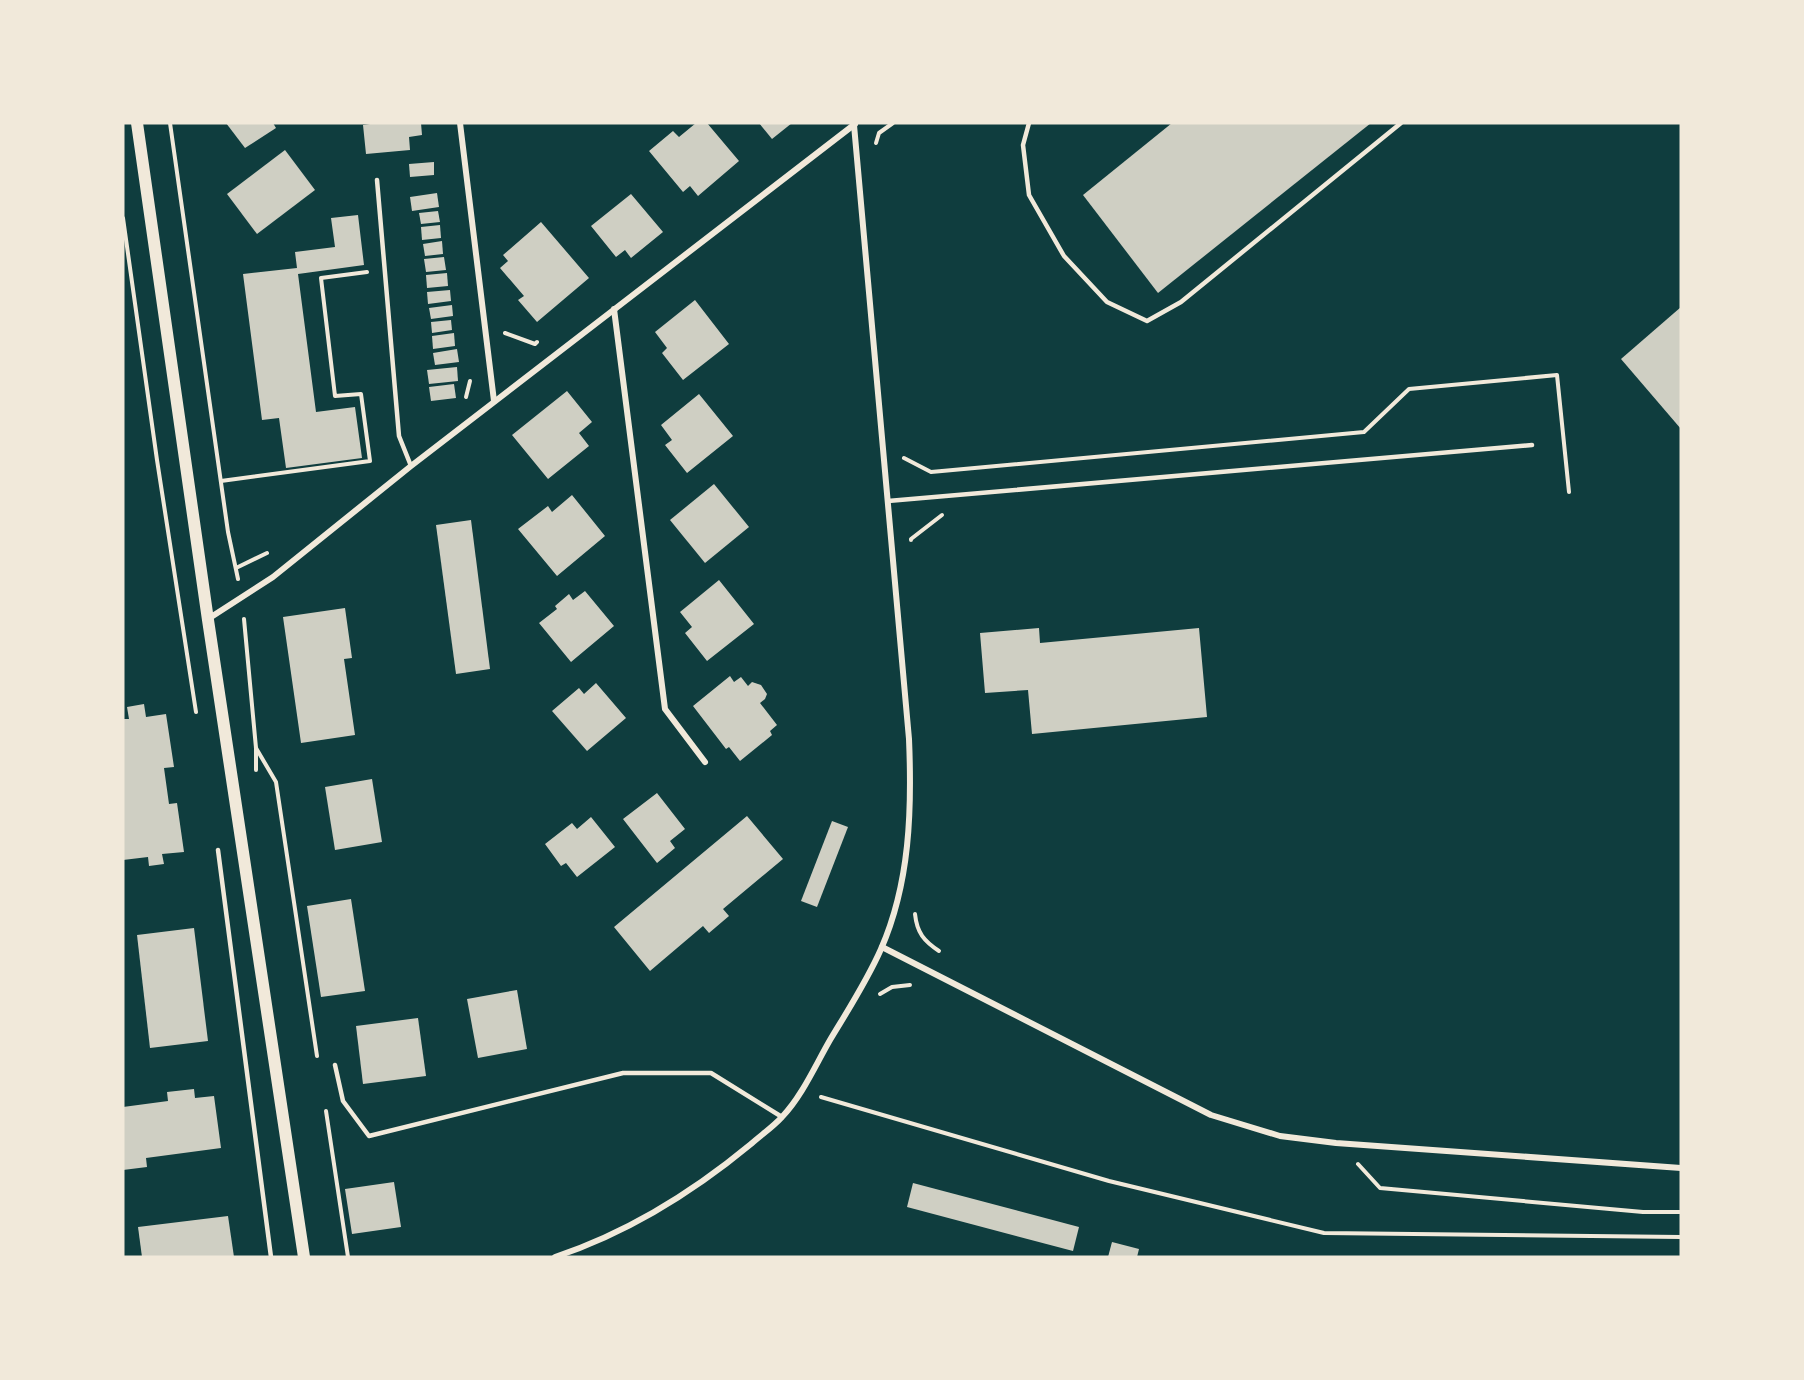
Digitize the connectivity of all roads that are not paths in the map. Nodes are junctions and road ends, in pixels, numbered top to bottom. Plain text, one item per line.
1 (138, 123) edge
2 (459, 123) edge
3 (1029, 123) edge
4 (1401, 123) edge
5 (856, 124) edge
6 (377, 180) dead end
7 (614, 309) junction
8 (494, 401) junction
9 (1532, 445) dead end
10 (411, 466) junction
11 (888, 501) junction
12 (208, 620) junction
13 (705, 762) dead end
14 (218, 850) dead end
15 (882, 947) junction
16 (335, 1065) dead end
17 (782, 1117) junction
18 (1681, 1168) edge
19 (271, 1257) edge
20 (304, 1257) edge
21 (555, 1257) edge

1 - 12 main road
2 - 8 street
3 - 4 lane
5 - 7 street
5 - 11 street
6 - 10 lane
7 - 8 street
7 - 13 street
8 - 10 street
9 - 11 lane
10 - 12 street
11 - 15 street
12 - 20 main road
14 - 19 lane
15 - 17 street
15 - 18 street
16 - 17 lane
17 - 21 street

